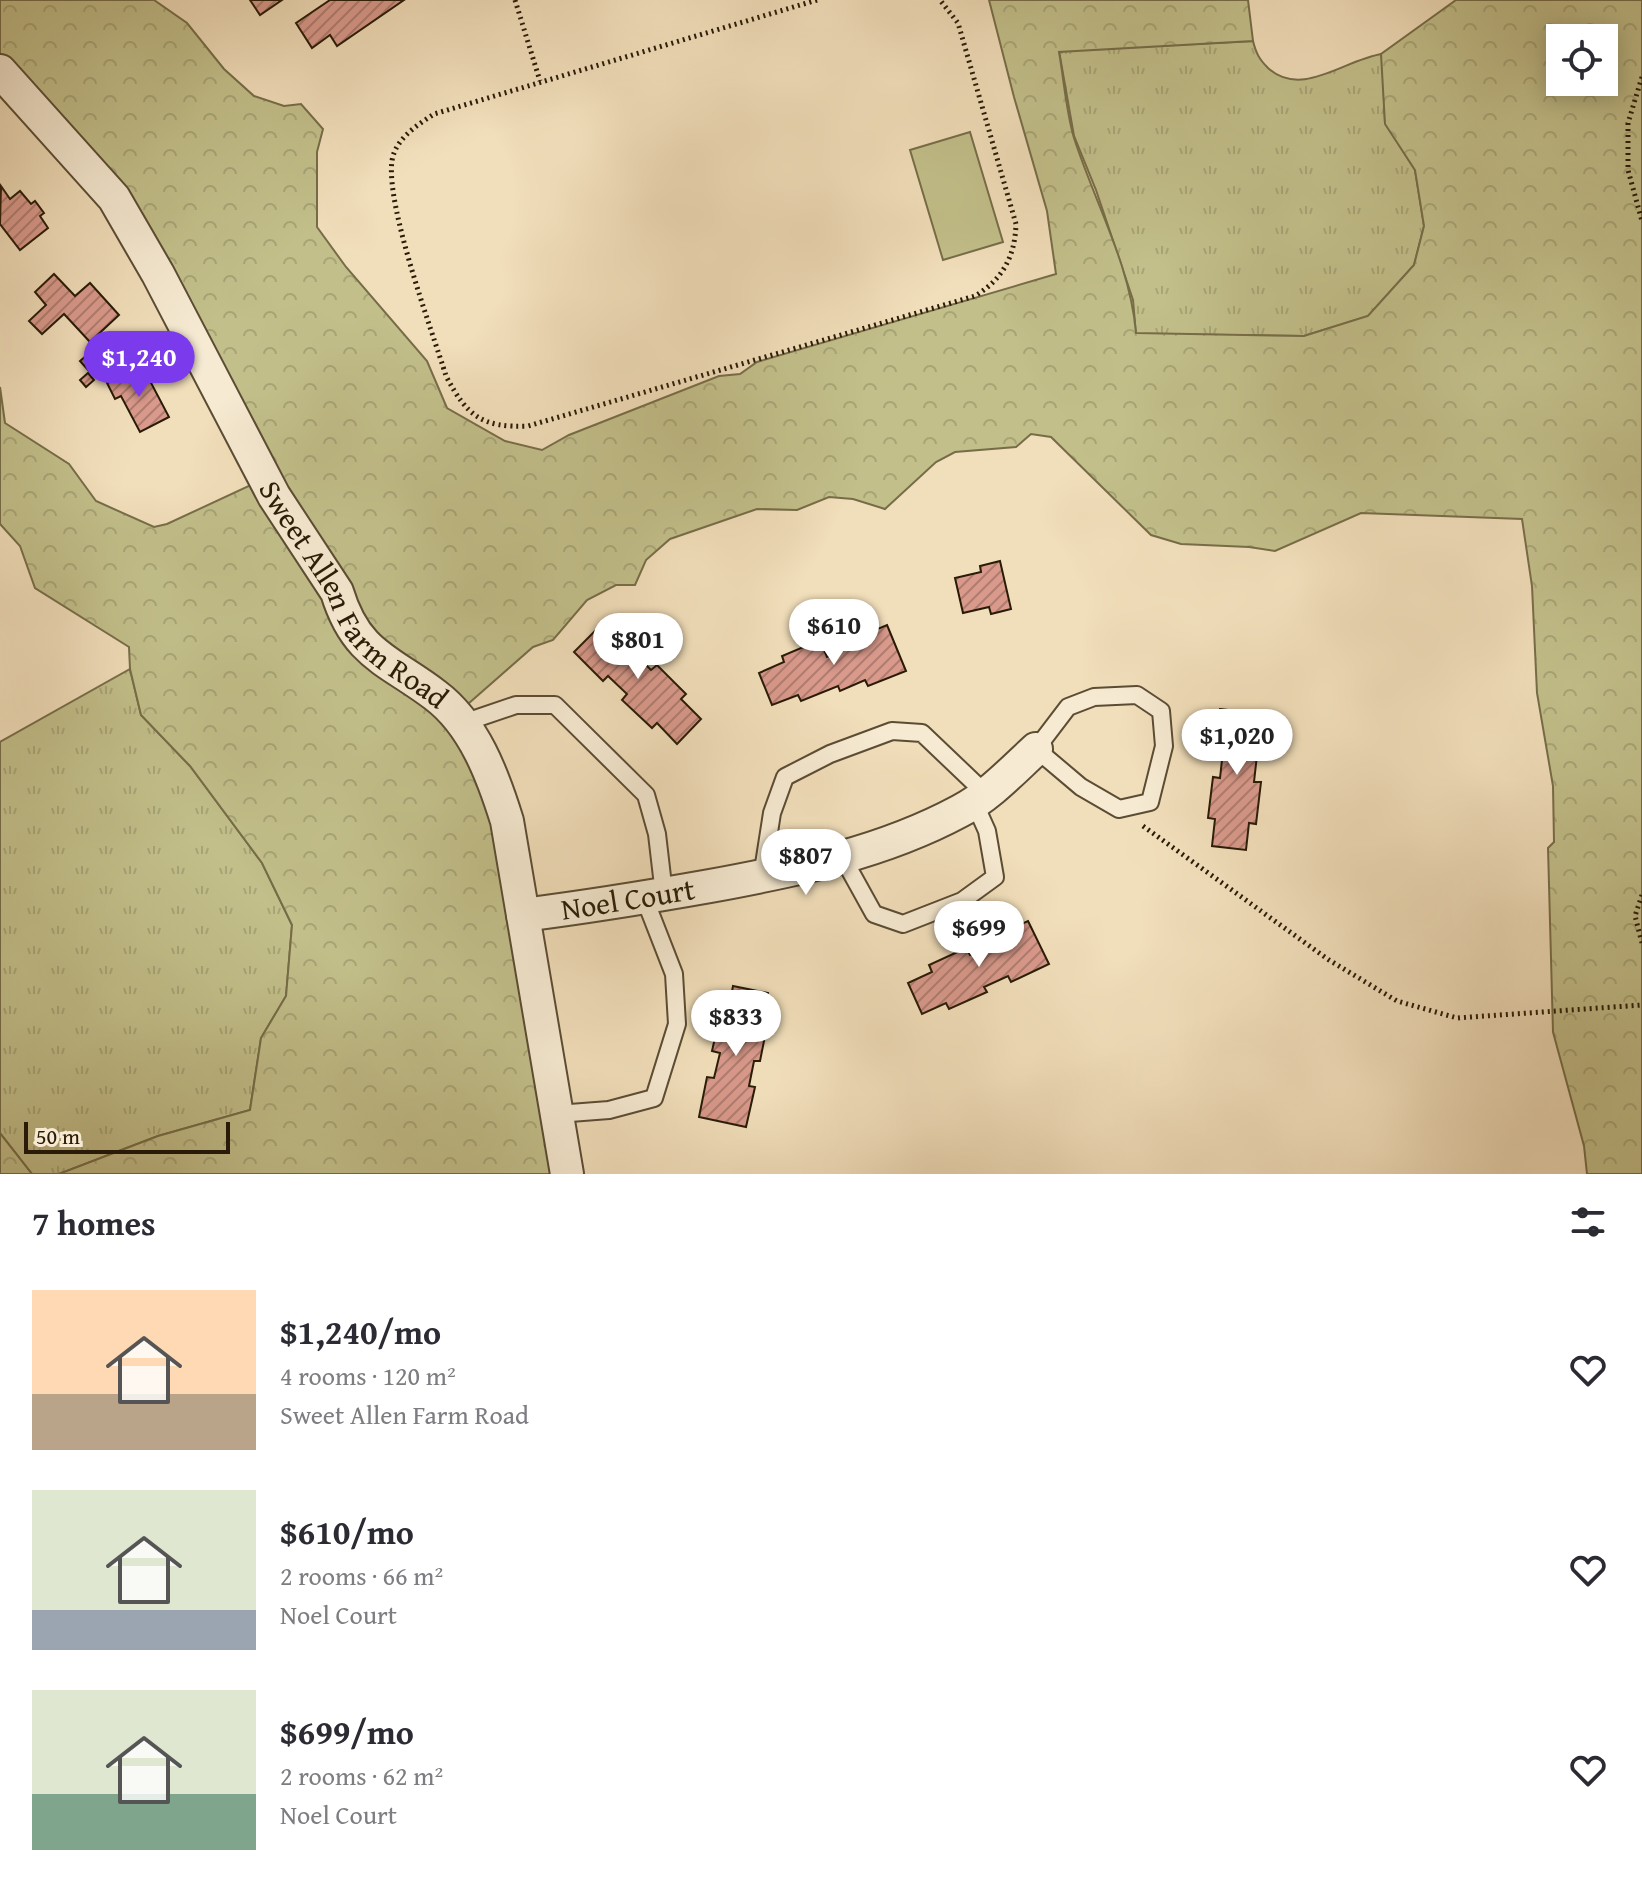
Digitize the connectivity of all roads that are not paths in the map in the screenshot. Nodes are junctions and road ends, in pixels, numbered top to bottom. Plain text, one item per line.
1 (0, 71) edge
2 (463, 723) junction
3 (1036, 749) junction
4 (980, 798) junction
5 (843, 858) junction
6 (762, 877) junction
7 (654, 896) junction
8 (523, 915) junction
9 (557, 1114) junction
10 (567, 1174) edge

1 - 2 street, Sweet Allen Farm Road
2 - 7 lane
2 - 8 street, Sweet Allen Farm Road
3 - 3 lane
3 - 4 street, Noel Court
4 - 5 street, Noel Court
4 - 5 lane
4 - 6 lane
5 - 6 street, Noel Court
6 - 7 street, Noel Court
7 - 8 street, Noel Court
7 - 9 lane
8 - 9 street, Sweet Allen Farm Road
9 - 10 street, Sweet Allen Farm Road

